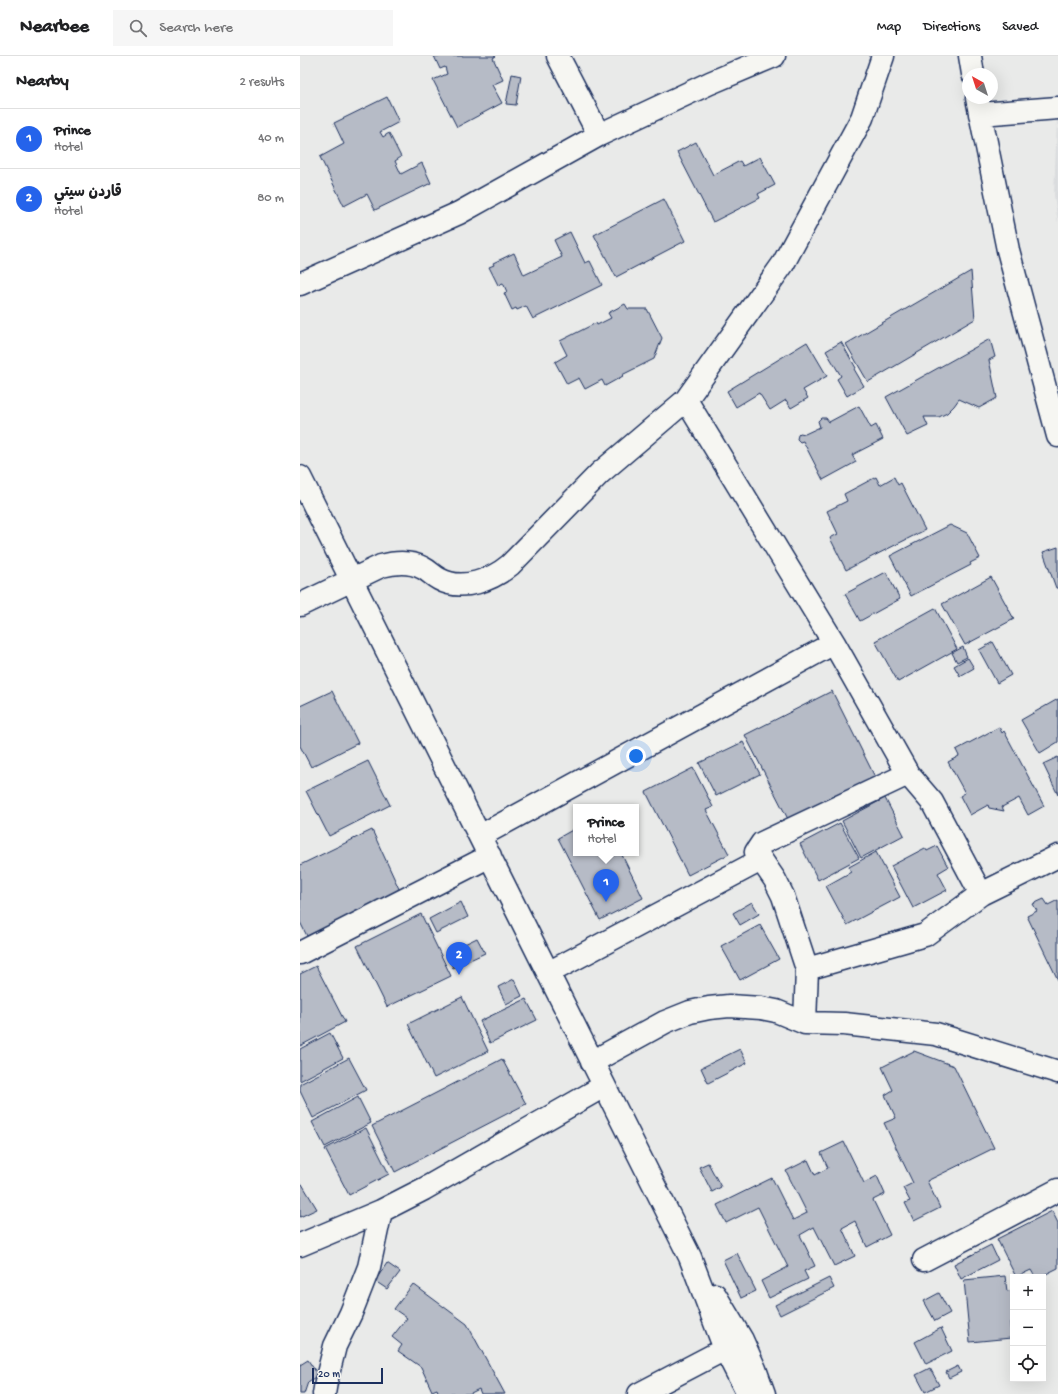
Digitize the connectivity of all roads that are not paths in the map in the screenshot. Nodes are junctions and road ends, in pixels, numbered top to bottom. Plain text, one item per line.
1 (558, 56) edge
2 (774, 56) edge
3 (883, 56) edge
4 (970, 56) edge
5 (972, 68) edge
6 (978, 106) edge
7 (1058, 108) edge
8 (599, 135) junction
9 (300, 284) edge
10 (686, 400) junction
11 (1058, 436) edge
12 (300, 477) edge
13 (352, 580) junction
14 (300, 605) edge
15 (834, 643) junction
16 (908, 774) junction
17 (480, 836) junction
18 (490, 856) junction
19 (1058, 856) edge
20 (761, 860) junction
21 (981, 894) junction
22 (300, 953) edge
23 (808, 969) junction
24 (548, 973) junction
25 (805, 1022) junction
26 (592, 1062) junction
27 (1058, 1072) edge
28 (604, 1086) junction
29 (1058, 1190) edge
30 (381, 1211) junction
31 (300, 1245) edge
32 (690, 1257) junction
33 (924, 1260) dead end
34 (726, 1350) junction
35 (324, 1394) edge
36 (639, 1394) edge
37 (748, 1394) edge
38 (764, 1394) edge

1 - 8 street
2 - 8 street
3 - 10 street
4 - 5 street
6 - 7 street
6 - 11 street
8 - 9 street
10 - 13 street
10 - 15 street
12 - 13 street
13 - 14 street
13 - 17 street
15 - 16 street
15 - 17 street
16 - 20 street
16 - 21 street
17 - 18 street
18 - 22 street
18 - 24 street
19 - 21 street
20 - 23 street
20 - 24 street
21 - 23 street
23 - 25 street
24 - 26 street
25 - 26 street
25 - 27 street
26 - 28 street
28 - 30 street
28 - 32 street
29 - 33 street
30 - 31 street
30 - 35 street
32 - 34 street
32 - 38 street
34 - 36 street
34 - 37 street

